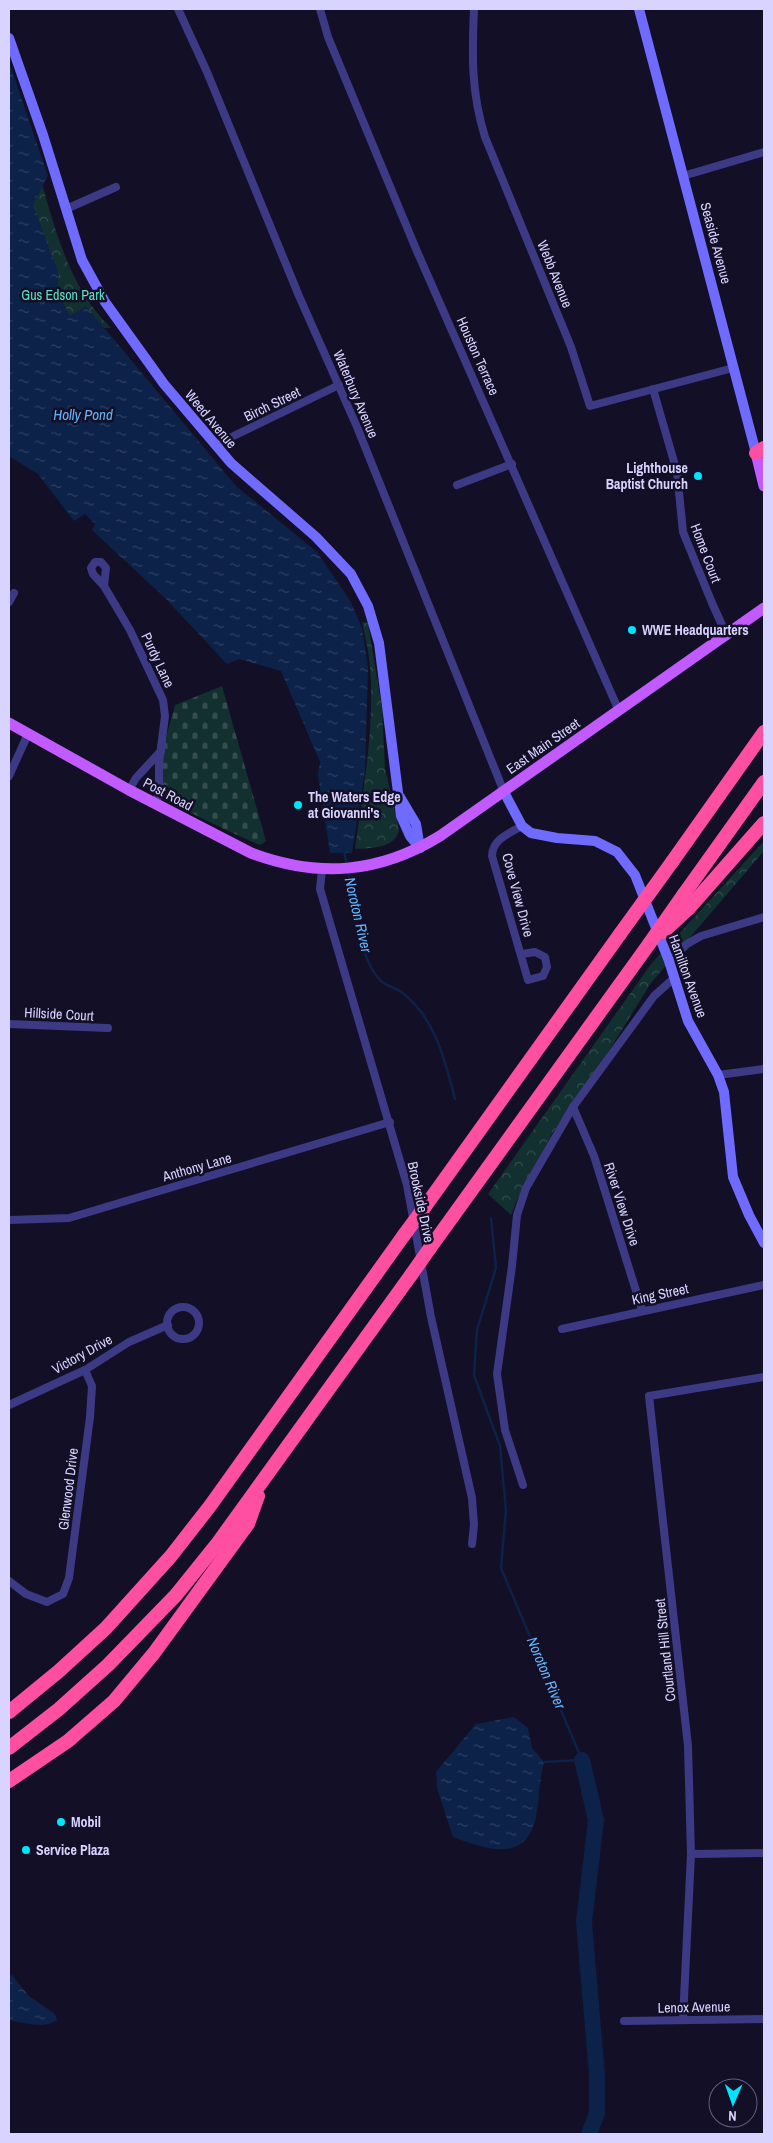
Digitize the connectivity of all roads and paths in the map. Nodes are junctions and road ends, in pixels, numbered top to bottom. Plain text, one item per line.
1 (178, 9) edge
2 (320, 9) edge
3 (474, 9) edge
4 (639, 9) edge
5 (9, 38) edge
6 (764, 152) edge
7 (683, 176) junction
8 (116, 187) dead end
9 (66, 209) junction
10 (733, 368) junction
11 (339, 385) junction
12 (653, 389) junction
13 (216, 445) junction
14 (760, 451) edge
15 (512, 464) junction
16 (457, 485) dead end
17 (764, 486) edge
18 (104, 586) dead end
19 (14, 593) dead end
20 (9, 602) edge
21 (764, 608) edge
22 (727, 636) junction
23 (619, 711) junction
24 (9, 723) edge
25 (764, 732) edge
26 (28, 734) junction
27 (160, 751) junction
28 (9, 776) edge
29 (764, 782) edge
30 (129, 790) junction
31 (504, 792) junction
32 (156, 804) junction
33 (764, 823) edge
34 (522, 826) junction
35 (420, 848) junction
36 (325, 870) junction
37 (764, 917) edge
38 (649, 944) junction
39 (522, 954) dead end
40 (669, 961) junction
41 (673, 979) junction
42 (9, 1024) edge
43 (108, 1028) dead end
44 (764, 1069) edge
45 (718, 1075) junction
46 (573, 1107) junction
47 (390, 1122) junction
48 (9, 1220) edge
49 (764, 1244) edge
50 (764, 1285) edge
51 (642, 1310) junction
52 (168, 1325) junction
53 (562, 1329) dead end
54 (85, 1370) junction
55 (764, 1377) edge
56 (9, 1405) edge
57 (264, 1480) junction
58 (523, 1485) dead end
59 (472, 1544) dead end
60 (9, 1581) edge
61 (9, 1712) edge
62 (9, 1748) edge
63 (9, 1781) edge
64 (764, 1853) edge
65 (692, 1854) junction
66 (683, 2019) junction
67 (764, 2019) edge
68 (624, 2021) dead end

1 - 11 street, Waterbury Avenue
2 - 15 street, Houston Terrace
3 - 12 street, Webb Avenue
4 - 7 street, Seaside Avenue
5 - 9 street, Weed Avenue
6 - 7 street
7 - 10 street, Seaside Avenue
8 - 9 street
9 - 13 street, Weed Avenue
10 - 12 street, Webb Avenue
10 - 14 street, Seaside Avenue
11 - 13 street, Birch Street
11 - 31 street, Waterbury Avenue
12 - 22 street, Home Court
13 - 35 street, Weed Avenue
14 - 17 main road, Seaside Avenue
15 - 16 street
15 - 23 street, Houston Terrace
18 - 27 street, Purdy Lane
19 - 20 street
21 - 22 main road, East Main Street
22 - 23 main road, East Main Street
23 - 31 main road, East Main Street
24 - 26 main road, Post Road
25 - 61 highway, bridge
26 - 28 street
26 - 30 main road, Post Road
27 - 30 street
27 - 32 street, Purdy Lane
29 - 38 highway, bridge
30 - 32 main road, Post Road
31 - 34 street
31 - 35 main road, East Main Street
32 - 36 main road, Post Road
33 - 38 highway, bridge
34 - 39 street, Cove View Drive
34 - 40 street, Hamilton Avenue
35 - 36 main road, East Main Street
36 - 47 street, Brookside Drive
37 - 40 street
38 - 57 highway, bridge
40 - 41 street, Hamilton Avenue
41 - 45 street, Hamilton Avenue
41 - 46 street
42 - 43 street, Hillside Court
44 - 45 street
45 - 49 street, Hamilton Avenue
46 - 51 street, River View Drive
46 - 58 street
47 - 48 street, Anthony Lane
47 - 59 street, Brookside Drive
50 - 51 street, King Street
51 - 53 street, King Street
52 - 52 street, Victory Drive
52 - 54 street, Victory Drive
54 - 56 street, Victory Drive
54 - 60 street, Glenwood Drive
55 - 65 street, Courtland Hill Street
57 - 62 highway
57 - 63 highway
64 - 65 street
65 - 66 street, Courtland Hill Street
66 - 67 street, Lenox Avenue
66 - 68 street, Lenox Avenue

